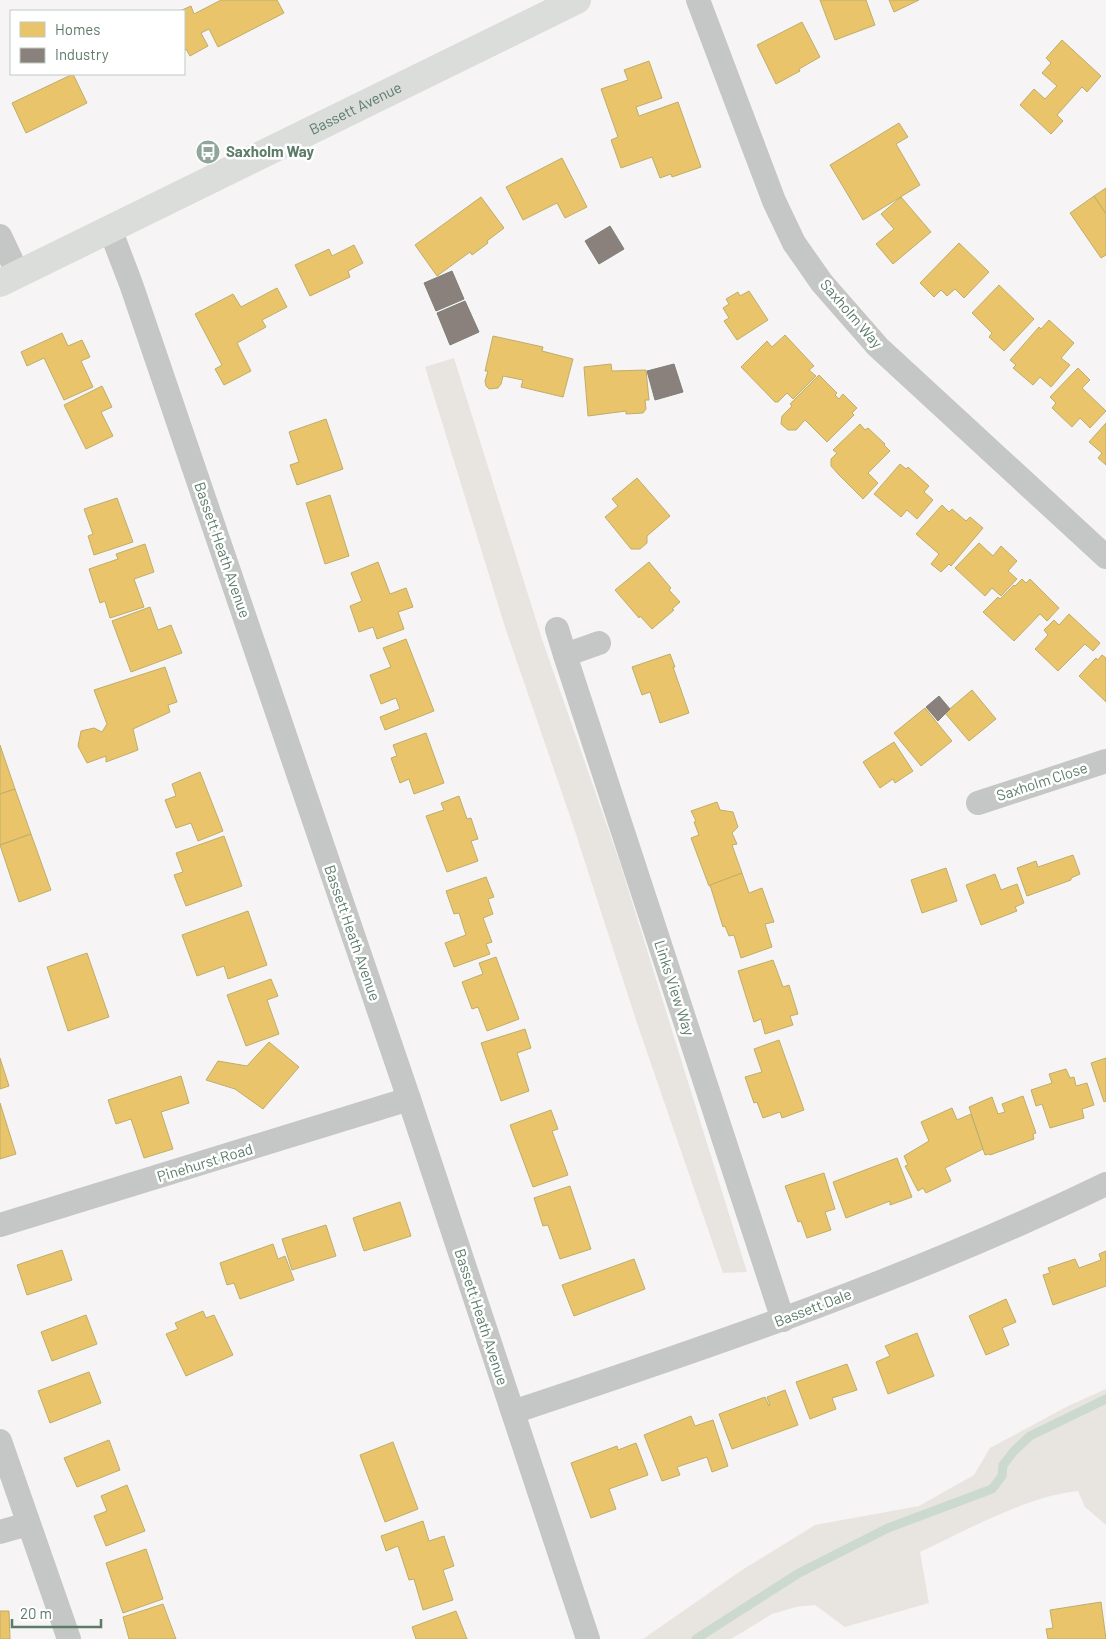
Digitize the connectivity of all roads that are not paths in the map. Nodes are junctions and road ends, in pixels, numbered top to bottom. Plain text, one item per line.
1 (577, 0) edge
2 (698, 0) edge
3 (110, 229) junction
4 (0, 236) edge
5 (9, 279) edge
6 (1106, 557) edge
7 (557, 629) dead end
8 (599, 643) dead end
9 (565, 655) junction
10 (1106, 761) edge
11 (978, 803) dead end
12 (409, 1099) junction
13 (1106, 1184) edge
14 (0, 1225) edge
15 (783, 1320) junction
16 (513, 1412) junction
17 (0, 1442) edge
18 (28, 1524) junction
19 (0, 1532) edge
20 (69, 1639) edge
21 (588, 1639) edge

1 - 3 main road, Bassett Avenue
2 - 6 street, Saxholm Way
3 - 5 main road, Bassett Avenue
3 - 12 street, Bassett Heath Avenue
4 - 5 street
7 - 9 street, Links View Way
8 - 9 street
9 - 15 street, Links View Way
10 - 11 street, Saxholm Close
12 - 14 street, Pinehurst Road
12 - 16 street, Bassett Heath Avenue
13 - 15 street, Bassett Dale
15 - 16 street, Bassett Dale
16 - 21 street, Bassett Heath Avenue
17 - 18 street
18 - 19 street
18 - 20 street

